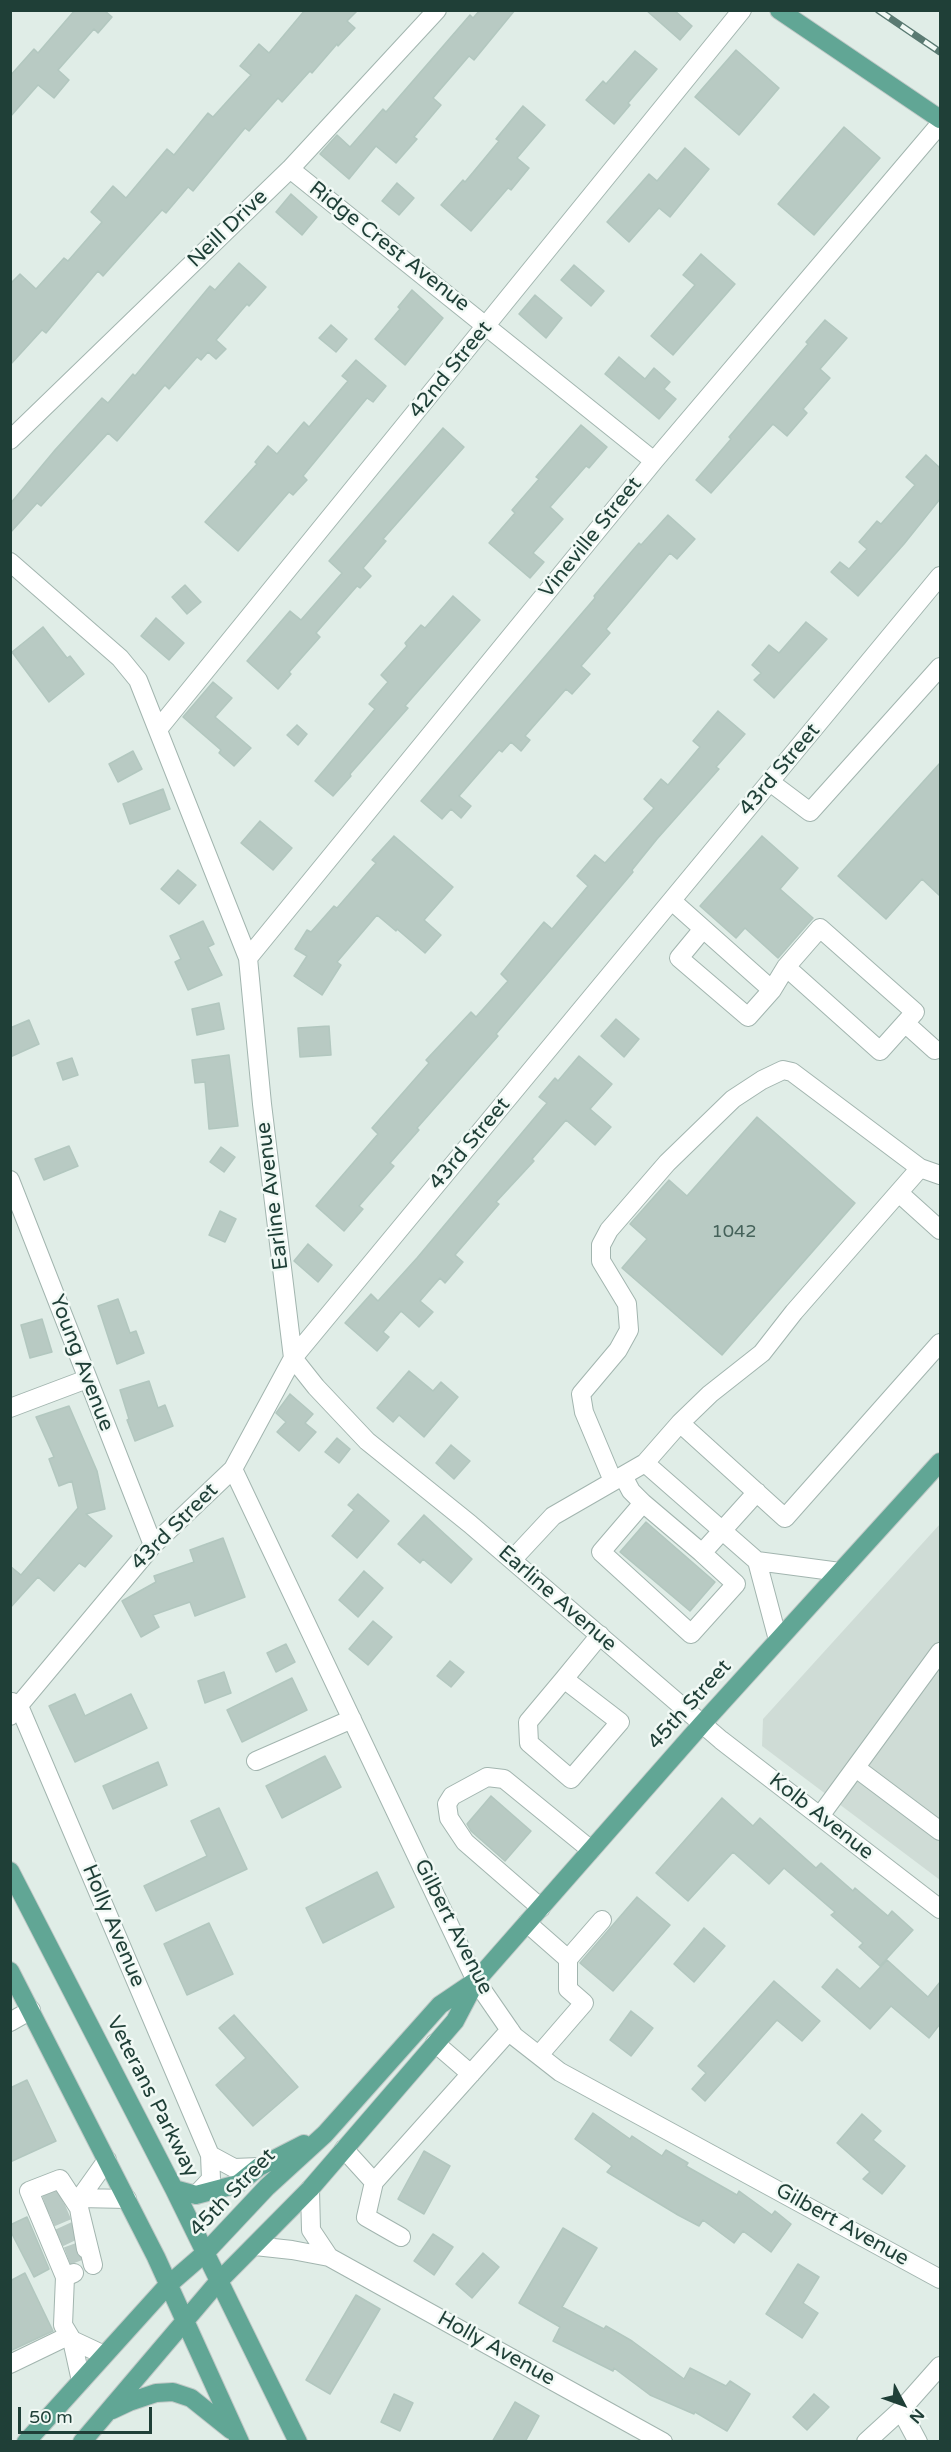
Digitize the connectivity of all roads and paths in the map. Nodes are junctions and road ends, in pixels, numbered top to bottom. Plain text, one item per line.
1 (437, 10) edge
2 (742, 10) edge
3 (779, 10) edge
4 (940, 119) edge
5 (940, 124) edge
6 (290, 169) junction
7 (488, 326) junction
8 (10, 440) edge
9 (654, 461) junction
10 (10, 562) edge
11 (940, 576) edge
12 (940, 667) edge
13 (159, 729) junction
14 (770, 782) junction
15 (672, 901) junction
16 (703, 930) junction
17 (248, 958) junction
18 (786, 967) junction
19 (772, 990) junction
20 (905, 1023) junction
21 (939, 1049) edge
22 (920, 1168) junction
23 (940, 1175) edge
24 (10, 1180) edge
25 (899, 1193) junction
26 (940, 1230) edge
27 (940, 1343) edge
28 (293, 1358) junction
29 (87, 1379) junction
30 (10, 1408) edge
31 (680, 1423) junction
32 (940, 1462) edge
33 (645, 1463) junction
34 (233, 1469) junction
35 (618, 1478) junction
36 (757, 1492) junction
37 (643, 1503) junction
38 (722, 1531) junction
39 (153, 1545) junction
40 (702, 1553) junction
41 (512, 1560) junction
42 (757, 1561) junction
43 (840, 1572) junction
44 (600, 1635) junction
45 (778, 1640) junction
46 (940, 1652) edge
47 (564, 1679) junction
48 (13, 1708) edge
49 (352, 1719) junction
50 (702, 1724) junction
51 (256, 1761) dead end
52 (856, 1768) junction
53 (820, 1816) junction
54 (940, 1831) edge
55 (591, 1851) junction
56 (10, 1871) edge
57 (541, 1908) junction
58 (940, 1909) edge
59 (602, 1920) dead end
60 (527, 1923) junction
61 (568, 1959) junction
62 (10, 1971) edge
63 (477, 1981) junction
64 (31, 2010) junction
65 (10, 2022) edge
66 (510, 2030) junction
67 (435, 2043) junction
68 (539, 2055) junction
69 (471, 2074) junction
70 (325, 2134) junction
71 (344, 2149) junction
72 (210, 2154) junction
73 (107, 2160) junction
74 (259, 2167) junction
75 (374, 2182) junction
76 (174, 2189) junction
77 (310, 2189) junction
78 (196, 2195) junction
79 (127, 2199) junction
80 (73, 2203) junction
81 (78, 2229) dead end
82 (402, 2237) dead end
83 (255, 2246) junction
84 (206, 2253) junction
85 (90, 2257) dead end
86 (329, 2257) junction
87 (940, 2279) edge
88 (218, 2282) junction
89 (167, 2286) junction
90 (184, 2321) junction
91 (70, 2338) junction
92 (104, 2355) junction
93 (10, 2364) edge
94 (940, 2367) edge
95 (81, 2381) junction
96 (901, 2410) junction
97 (105, 2414) junction
98 (239, 2439) edge
99 (26, 2442) edge
100 (82, 2442) edge
101 (298, 2442) edge
102 (663, 2442) edge
103 (866, 2442) edge
104 (918, 2442) edge

1 - 6 street, Neill Drive
2 - 7 street, 42nd Street
3 - 4 main road
5 - 9 street, Vineville Street
6 - 7 street, Ridge Crest Avenue
6 - 8 street, Neill Drive
7 - 9 street, Ridge Crest Avenue
7 - 13 street, 42nd Street
9 - 17 street, Vineville Street
10 - 13 street, Earline Avenue
11 - 14 street, 43rd Street
12 - 14 street
13 - 17 street, Earline Avenue
14 - 15 street, 43rd Street
15 - 16 street
15 - 28 street, 43rd Street
16 - 19 street
16 - 19 street
17 - 28 street, Earline Avenue
18 - 19 street
18 - 20 street
18 - 20 street
20 - 21 street
22 - 23 street
22 - 25 street
22 - 35 street
24 - 29 street, Young Avenue
25 - 26 street
25 - 31 street
27 - 36 street
28 - 34 street, 43rd Street
28 - 41 street, Earline Avenue
29 - 30 street
29 - 39 street, Young Avenue
31 - 33 street
31 - 36 street
32 - 43 main road, 45th Street
33 - 35 street
33 - 38 street
34 - 39 street, 43rd Street
34 - 49 street, Gilbert Avenue
35 - 37 street
35 - 41 street
36 - 38 street
37 - 40 street
37 - 40 street
38 - 40 street
38 - 42 street
39 - 48 street, 43rd Street
41 - 44 street, Earline Avenue
42 - 43 street
42 - 45 street
43 - 45 main road, 45th Street
44 - 47 street
44 - 50 street, Earline Avenue
45 - 50 main road, 45th Street
46 - 52 street
47 - 47 street
48 - 72 street, Holly Avenue
49 - 51 street
49 - 63 street, Gilbert Avenue
50 - 53 street, Kolb Avenue
50 - 55 main road, 45th Street
52 - 53 street
52 - 54 street
53 - 58 street, Kolb Avenue
55 - 57 main road, 45th Street
55 - 57 street
56 - 76 main road, Veterans Parkway
57 - 60 main road, 45th Street
59 - 61 street
60 - 61 street
60 - 63 main road, 45th Street
61 - 68 street
62 - 64 main road
63 - 66 street, Gilbert Avenue
63 - 67 main road, 45th Street
63 - 70 main road, 45th Street
64 - 65 street
64 - 73 main road
66 - 68 street, Gilbert Avenue
66 - 69 street
67 - 69 street
67 - 71 main road, 45th Street
68 - 87 street, Gilbert Avenue
69 - 75 street
70 - 74 main road
70 - 84 main road, 45th Street
71 - 75 street
71 - 77 main road, 45th Street
72 - 74 street
72 - 78 street, Holly Avenue
73 - 79 main road
73 - 80 street
74 - 78 main road
75 - 82 street
76 - 78 main road
76 - 84 main road, Veterans Parkway
77 - 83 main road, 45th Street
77 - 86 street, Holly Avenue
79 - 80 street
79 - 89 main road
80 - 81 street
80 - 85 street
80 - 91 street
83 - 86 street, Holly Avenue
83 - 88 main road, 45th Street
84 - 88 main road, Veterans Parkway
84 - 89 main road, 45th Street
86 - 102 street, Holly Avenue
88 - 90 main road, 45th Street
88 - 101 main road, Veterans Parkway
89 - 90 main road
89 - 92 main road, 45th Street
90 - 97 main road, 45th Street
90 - 98 main road
91 - 92 street
91 - 93 street
91 - 95 street
92 - 95 main road, 45th Street
94 - 96 street
95 - 99 main road, 45th Street
96 - 103 street
96 - 104 street
97 - 98 main road
97 - 100 main road, 45th Street

